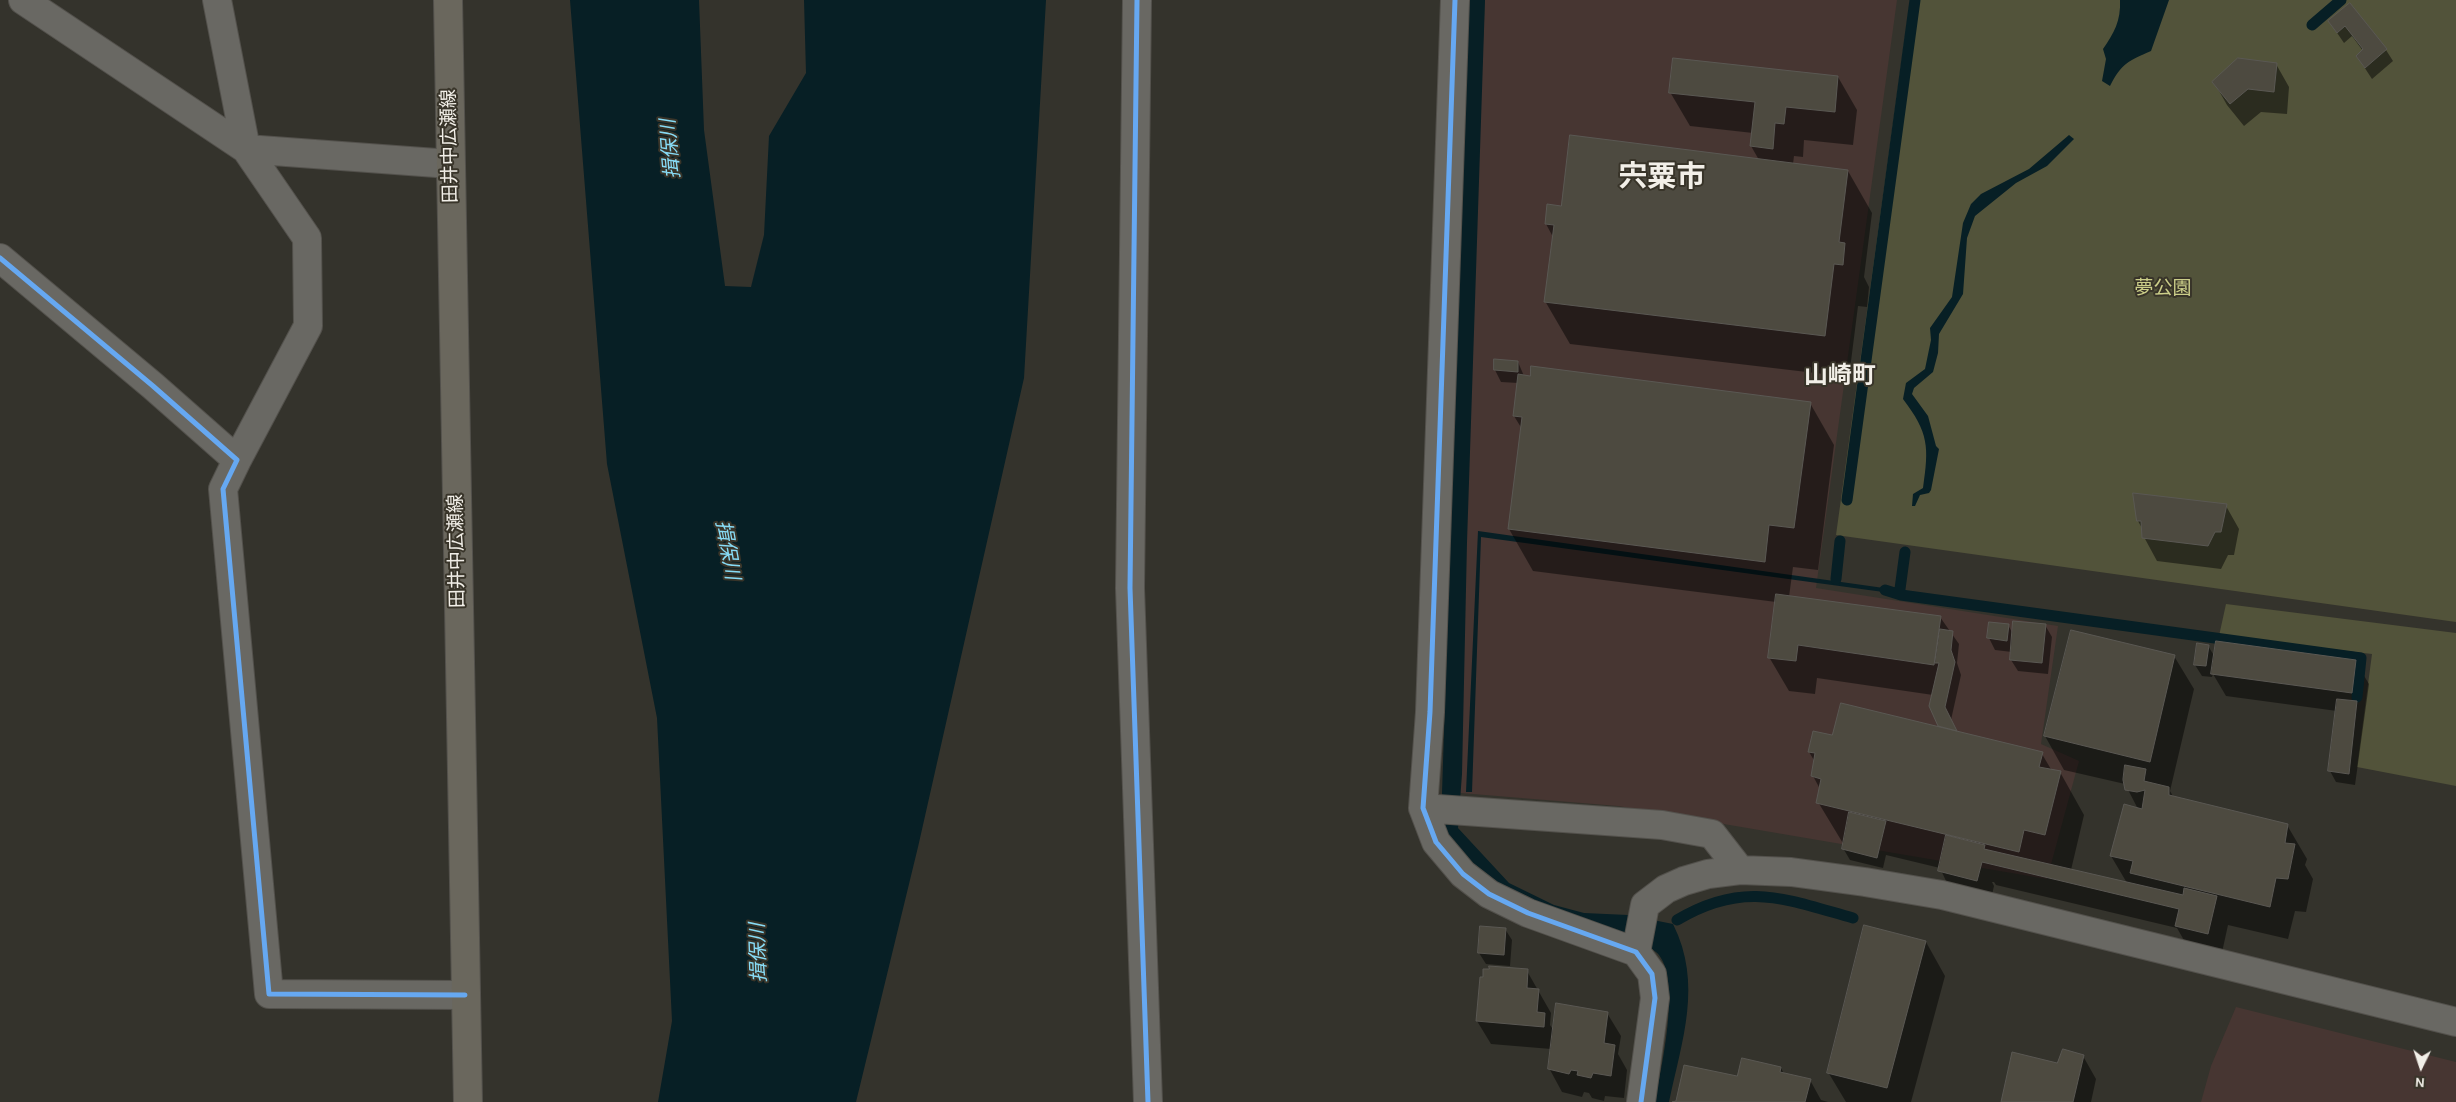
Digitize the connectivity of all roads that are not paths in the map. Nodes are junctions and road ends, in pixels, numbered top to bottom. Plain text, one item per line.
1 (23, 0) edge
2 (217, 0) edge
3 (448, 0) edge
4 (1137, 0) edge
5 (1455, 0) edge
6 (246, 150) junction
7 (450, 164) junction
8 (0, 258) edge
9 (237, 460) junction
10 (1423, 808) junction
11 (1740, 870) junction
12 (1636, 952) junction
13 (465, 995) junction
14 (2456, 1022) edge
15 (468, 1102) edge
16 (1148, 1102) edge
17 (1640, 1102) edge

1 - 6 street
2 - 6 street
3 - 7 main road, 田井中広瀬線
4 - 16 street
5 - 10 street
6 - 7 street
6 - 9 street
7 - 13 main road, 田井中広瀬線
8 - 9 street
9 - 13 street
10 - 11 street
10 - 12 street
11 - 12 street
11 - 14 street
12 - 17 street
13 - 15 main road, 田井中広瀬線

